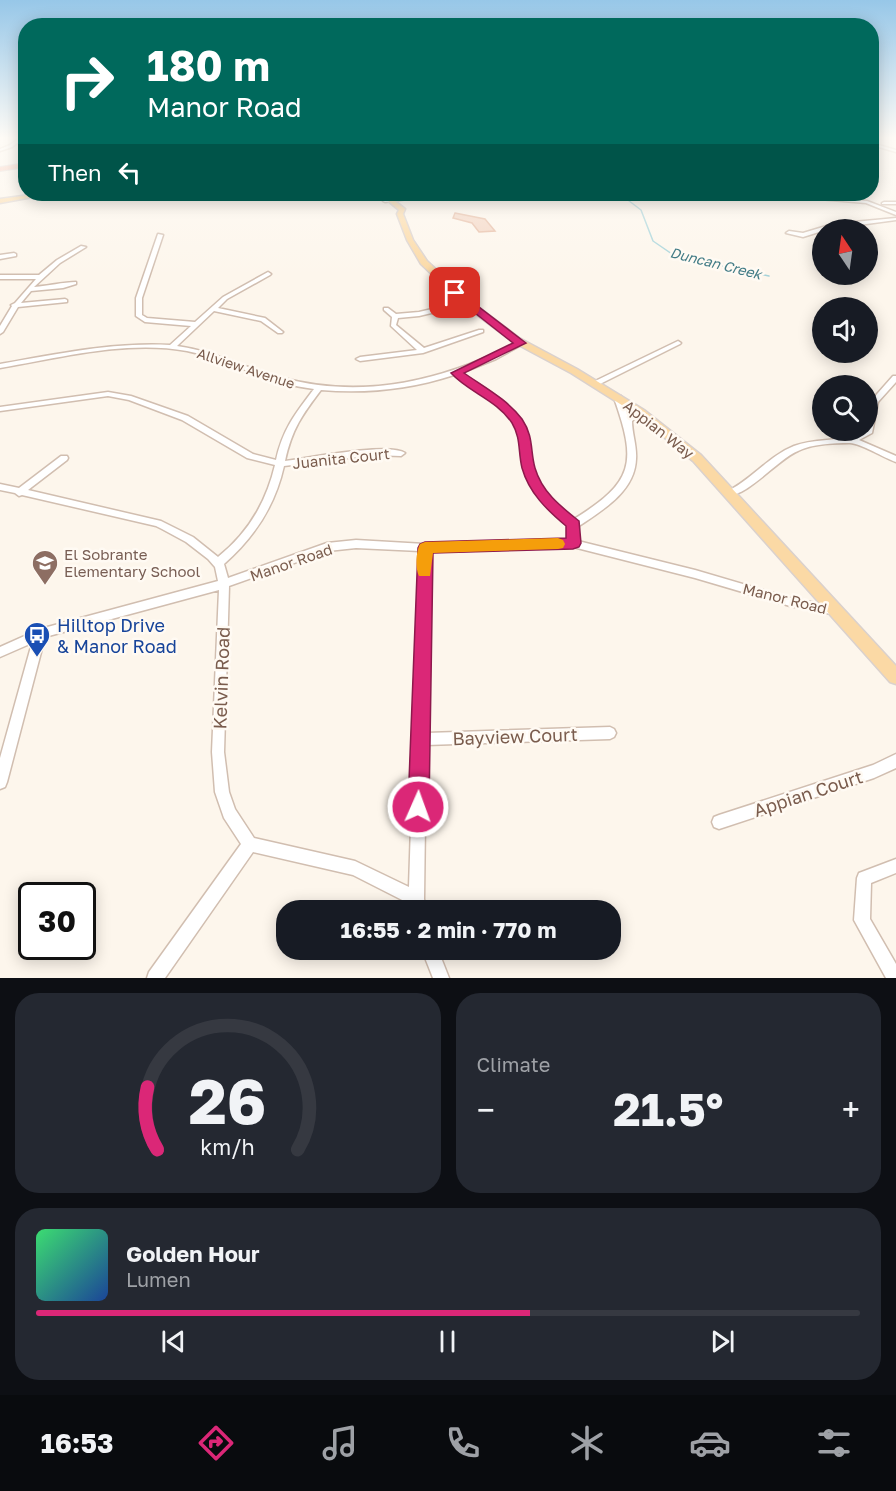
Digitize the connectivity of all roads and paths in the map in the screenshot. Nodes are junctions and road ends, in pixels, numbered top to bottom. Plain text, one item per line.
1 (18, 196) edge
2 (18, 198) edge
3 (0, 200) edge
4 (388, 201) edge
5 (395, 201) edge
6 (855, 201) edge
7 (884, 203) dead end
8 (896, 203) edge
9 (400, 214) junction
10 (896, 214) edge
11 (896, 219) edge
12 (789, 233) dead end
13 (160, 235) dead end
14 (83, 247) dead end
15 (14, 255) dead end
16 (0, 256) edge
17 (268, 274) dead end
18 (0, 277) edge
19 (43, 277) junction
20 (74, 283) dead end
21 (30, 289) junction
22 (65, 301) dead end
23 (467, 303) junction
24 (14, 305) junction
25 (212, 309) junction
26 (386, 309) dead end
27 (395, 316) junction
28 (195, 324) junction
29 (0, 332) edge
30 (280, 332) dead end
31 (481, 332) dead end
32 (521, 343) junction
33 (678, 343) dead end
34 (171, 347) junction
35 (423, 351) junction
36 (360, 359) dead end
37 (0, 366) edge
38 (456, 373) junction
39 (896, 378) edge
40 (595, 383) junction
41 (318, 389) junction
42 (618, 398) junction
43 (878, 398) edge
44 (0, 409) edge
45 (640, 412) junction
46 (628, 426) junction
47 (855, 441) joint
48 (401, 453) dead end
49 (64, 458) dead end
50 (896, 459) edge
51 (280, 464) junction
52 (0, 487) edge
53 (19, 493) junction
54 (731, 494) junction
55 (574, 524) junction
56 (573, 543) junction
57 (425, 548) junction
58 (218, 563) junction
59 (224, 584) junction
60 (837, 611) junction
61 (40, 634) junction
62 (0, 652) edge
63 (896, 677) edge
64 (610, 733) dead end
65 (420, 739) junction
66 (896, 761) edge
67 (0, 782) edge
68 (719, 822) dead end
69 (250, 844) junction
70 (896, 866) edge
71 (409, 900) edge
72 (418, 900) edge
73 (434, 960) edge
74 (154, 978) edge
75 (441, 978) edge
76 (895, 978) edge

1 - 3 main road
2 - 3 main road
4 - 9 main road, Appian Way
5 - 9 main road, Appian Way
6 - 10 street
7 - 8 street
9 - 23 main road, Appian Way
11 - 12 street
13 - 28 street
14 - 19 street
15 - 16 street
17 - 25 street
18 - 19 street
19 - 21 street
20 - 21 street
21 - 24 street
22 - 24 street
23 - 27 street
23 - 32 main road, Appian Way
24 - 29 street
25 - 28 street
25 - 30 street
26 - 27 street
27 - 35 street
28 - 34 street
31 - 35 street
32 - 38 street, Allview Avenue
32 - 40 main road, Appian Way
33 - 40 street
34 - 37 street, Allview Avenue
34 - 41 street, Allview Avenue
35 - 36 street
38 - 41 street, Allview Avenue
38 - 55 street
39 - 43 street
40 - 42 main road, Appian Way
41 - 51 street
42 - 45 main road, Appian Way
42 - 46 street
44 - 51 street
45 - 46 street
45 - 54 main road, Appian Way
46 - 55 street
47 - 50 street
47 - 54 street
48 - 51 street, Juanita Court
49 - 53 street
51 - 58 street
52 - 53 street
53 - 58 street
54 - 60 main road, Appian Way
55 - 56 street
56 - 57 street, Manor Road
56 - 60 street, Manor Road
57 - 59 street, Manor Road
57 - 65 street
58 - 59 street, Kelvin Road
59 - 61 street, Manor Road
59 - 69 street, Kelvin Road
60 - 63 main road, Appian Way
61 - 62 street, Manor Road
61 - 67 street
64 - 65 street, Bayview Court
65 - 72 street
66 - 68 street, Appian Court
69 - 71 street
69 - 74 street
70 - 76 street
73 - 75 street

